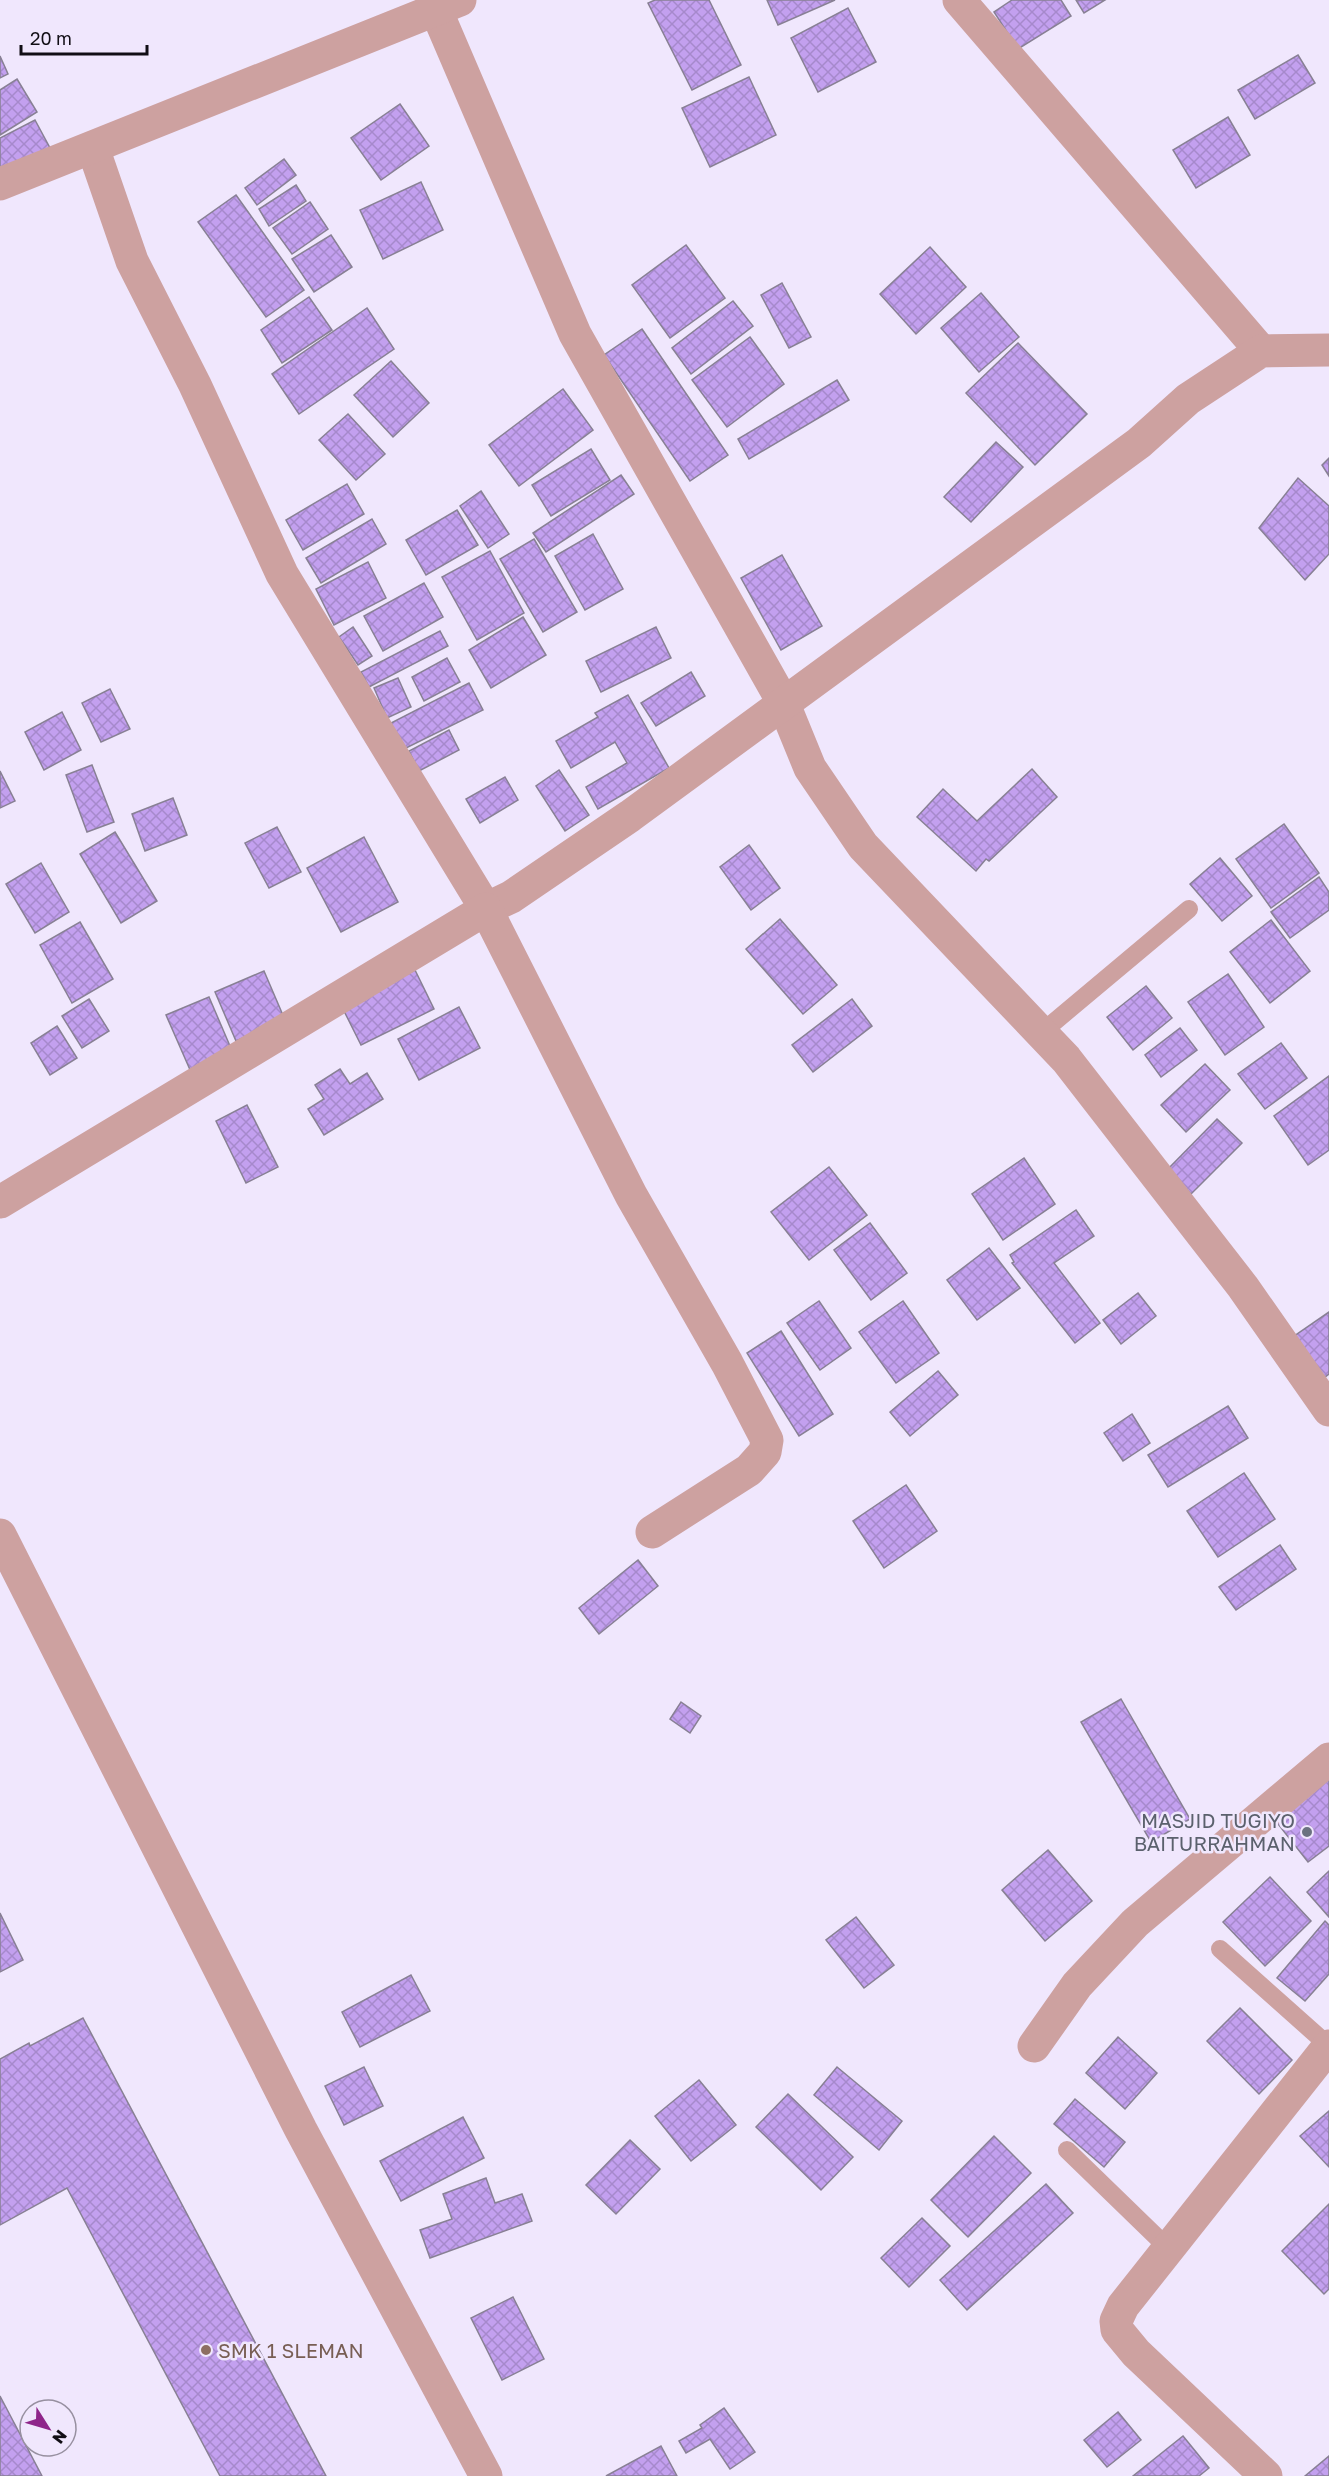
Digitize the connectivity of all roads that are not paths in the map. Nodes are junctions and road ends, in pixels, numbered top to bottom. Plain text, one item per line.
1 (959, 0) edge
2 (442, 3) edge
3 (93, 148) junction
4 (0, 184) edge
5 (1329, 350) edge
6 (1261, 351) junction
7 (783, 702) junction
8 (486, 909) junction
9 (1189, 909) dead end
10 (1041, 1033) junction
11 (0, 1202) edge
12 (1329, 1410) edge
13 (652, 1532) dead end
14 (0, 1535) edge
15 (1329, 1759) edge
16 (1220, 1949) dead end
17 (1034, 2046) dead end
18 (1329, 2046) edge
19 (1067, 2150) dead end
20 (1169, 2249) junction
21 (486, 2476) edge
22 (1266, 2476) edge

1 - 6 street
2 - 3 street
2 - 7 street
3 - 4 street
3 - 8 street
5 - 6 street
6 - 7 street
7 - 8 street
7 - 10 street
8 - 11 street
8 - 13 street
9 - 10 lane
10 - 12 street
14 - 21 street
15 - 17 street
16 - 18 lane
18 - 20 street
19 - 20 lane
20 - 22 street

